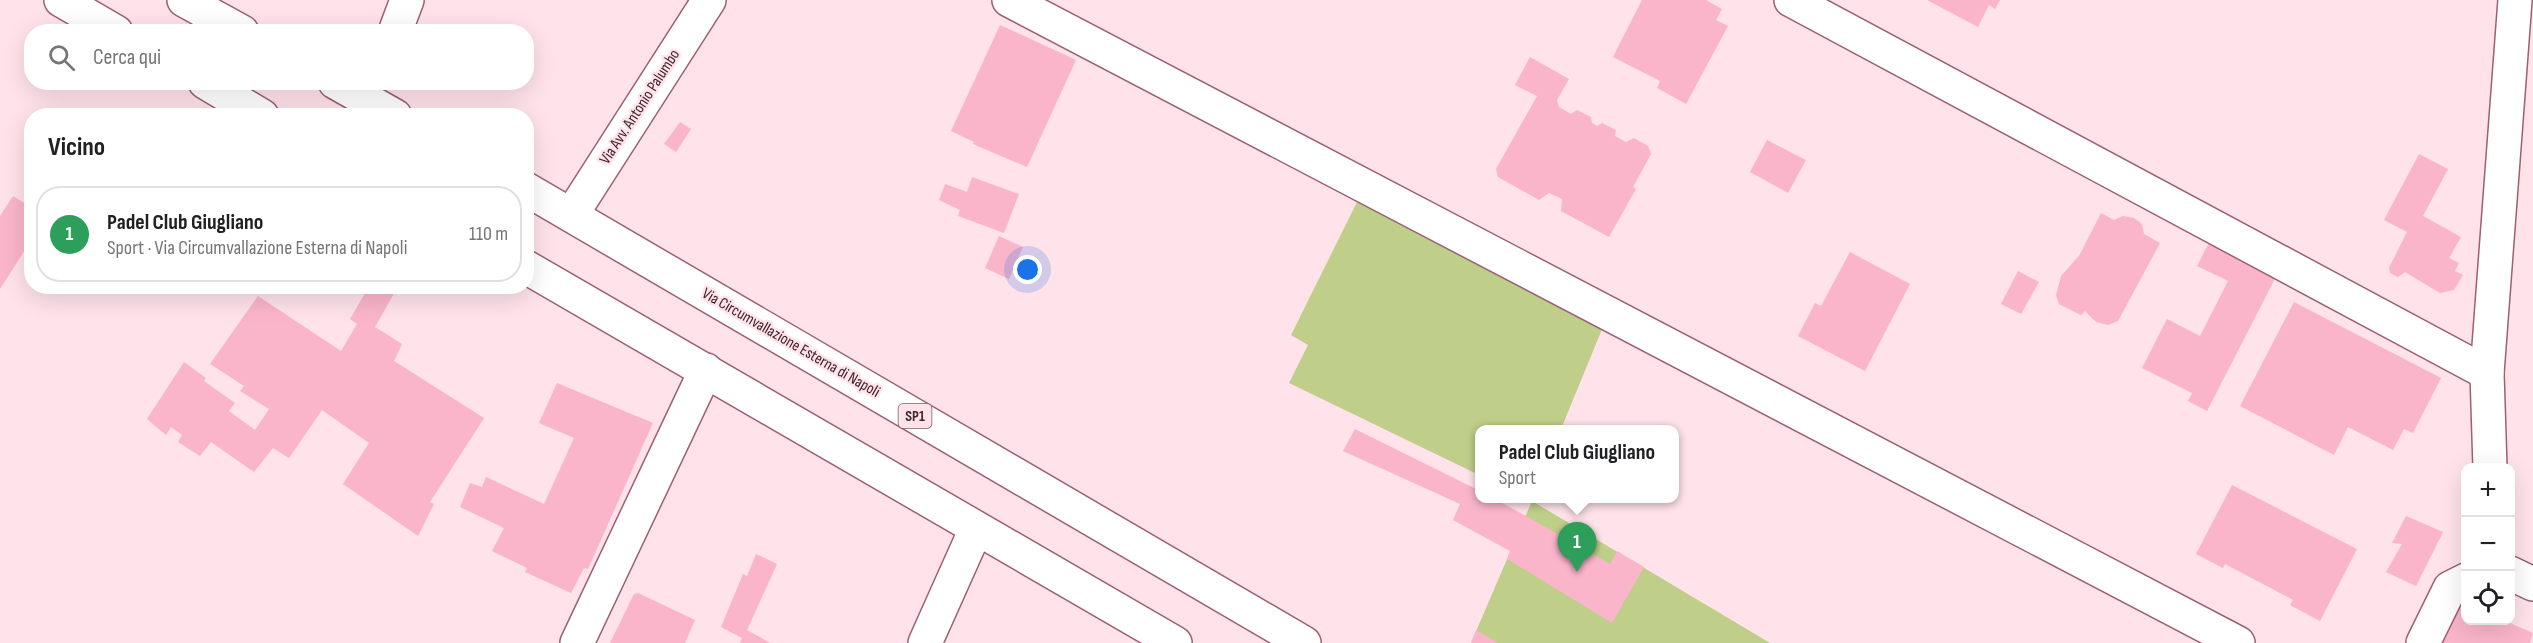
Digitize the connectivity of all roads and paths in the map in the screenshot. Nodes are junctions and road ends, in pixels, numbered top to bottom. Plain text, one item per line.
1 (61, 0) edge
2 (184, 0) edge
3 (407, 0) edge
4 (709, 0) edge
5 (1009, 0) edge
6 (1791, 0) edge
7 (2517, 4) edge
8 (102, 24) edge
9 (228, 24) edge
10 (397, 24) edge
11 (218, 90) edge
12 (356, 90) edge
13 (379, 99) edge
14 (249, 108) edge
15 (534, 193) edge
16 (572, 214) junction
17 (534, 272) edge
18 (706, 370) junction
19 (2487, 373) junction
20 (2490, 463) edge
21 (976, 529) junction
22 (2515, 575) edge
23 (2461, 582) edge
24 (2533, 584) edge
25 (577, 643) edge
26 (925, 643) edge
27 (1175, 643) edge
28 (1304, 643) edge
29 (2238, 643) edge
30 (2423, 643) edge

1 - 8 street
2 - 9 street
3 - 10 street
4 - 16 street, Via Avv. Antonio Palumbo
5 - 29 street
6 - 19 street
7 - 19 street
11 - 14 street
12 - 13 street
15 - 16 street, Via Circumvallazione Esterna di Napoli / SP1
16 - 28 street, Via Circumvallazione Esterna di Napoli / SP1
17 - 18 street
18 - 21 street
18 - 25 street
19 - 20 street
21 - 26 street
21 - 27 street
22 - 24 street
23 - 30 street

